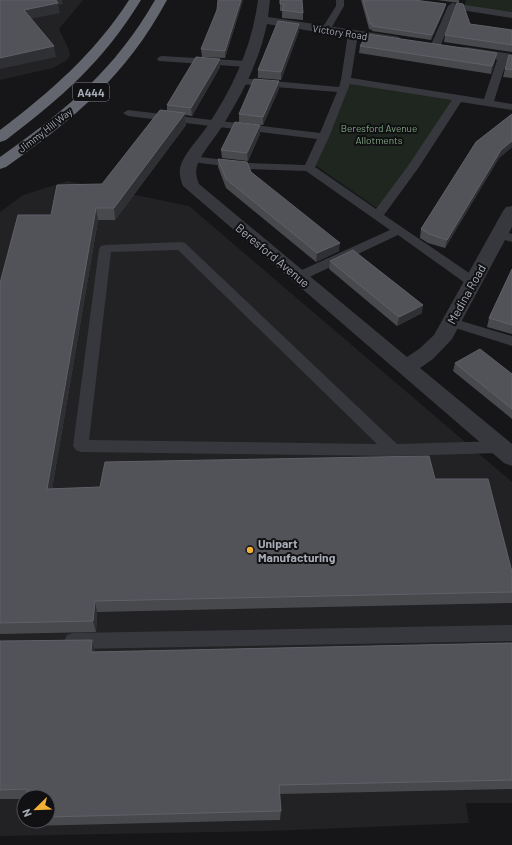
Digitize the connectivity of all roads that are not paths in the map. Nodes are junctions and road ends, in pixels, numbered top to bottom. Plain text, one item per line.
1 (135, 0) edge
2 (161, 0) edge
3 (264, 0) edge
4 (340, 0) edge
5 (512, 15) edge
6 (263, 20) junction
7 (326, 30) junction
8 (353, 34) junction
9 (405, 42) edge
10 (420, 44) edge
11 (435, 47) junction
12 (508, 58) edge
13 (162, 59) dead end
14 (247, 64) junction
15 (240, 81) junction
16 (344, 85) junction
17 (458, 98) junction
18 (488, 103) junction
19 (512, 107) edge
20 (128, 113) dead end
21 (215, 124) junction
22 (0, 137) edge
23 (324, 137) junction
24 (192, 159) junction
25 (0, 164) edge
26 (309, 168) junction
27 (512, 211) edge
28 (378, 215) junction
29 (400, 230) junction
30 (506, 236) edge
31 (298, 277) junction
32 (473, 282) junction
33 (451, 322) junction
34 (512, 340) edge
35 (407, 367) junction
36 (393, 450) junction
37 (506, 452) edge
38 (512, 633) edge
39 (55, 642) edge

1 - 22 highway, Jimmy Hill Way / A444
2 - 25 highway, Jimmy Hill Way / A444
3 - 6 street, Beresford Avenue
4 - 7 lane
5 - 11 lane
6 - 7 street, Victory Road
6 - 14 street, Beresford Avenue
7 - 8 street, Victory Road
8 - 9 street, Victory Road
8 - 16 lane
10 - 11 street
11 - 12 street
12 - 18 lane
13 - 14 lane
14 - 15 street, Beresford Avenue
15 - 16 lane
15 - 21 street, Beresford Avenue
16 - 17 lane
16 - 23 lane
17 - 18 lane
17 - 28 lane
18 - 19 lane
20 - 21 lane
21 - 23 lane
21 - 24 street, Beresford Avenue
23 - 26 lane
24 - 26 lane
24 - 31 street, Beresford Avenue
26 - 28 lane
27 - 30 street, Medina Road
28 - 29 lane
29 - 31 lane
29 - 32 lane
30 - 32 street, Medina Road
31 - 35 street, Beresford Avenue
32 - 33 street, Medina Road
33 - 34 lane
33 - 35 street, Medina Road
35 - 37 street, Beresford Avenue
36 - 36 lane
36 - 37 lane
38 - 39 lane

